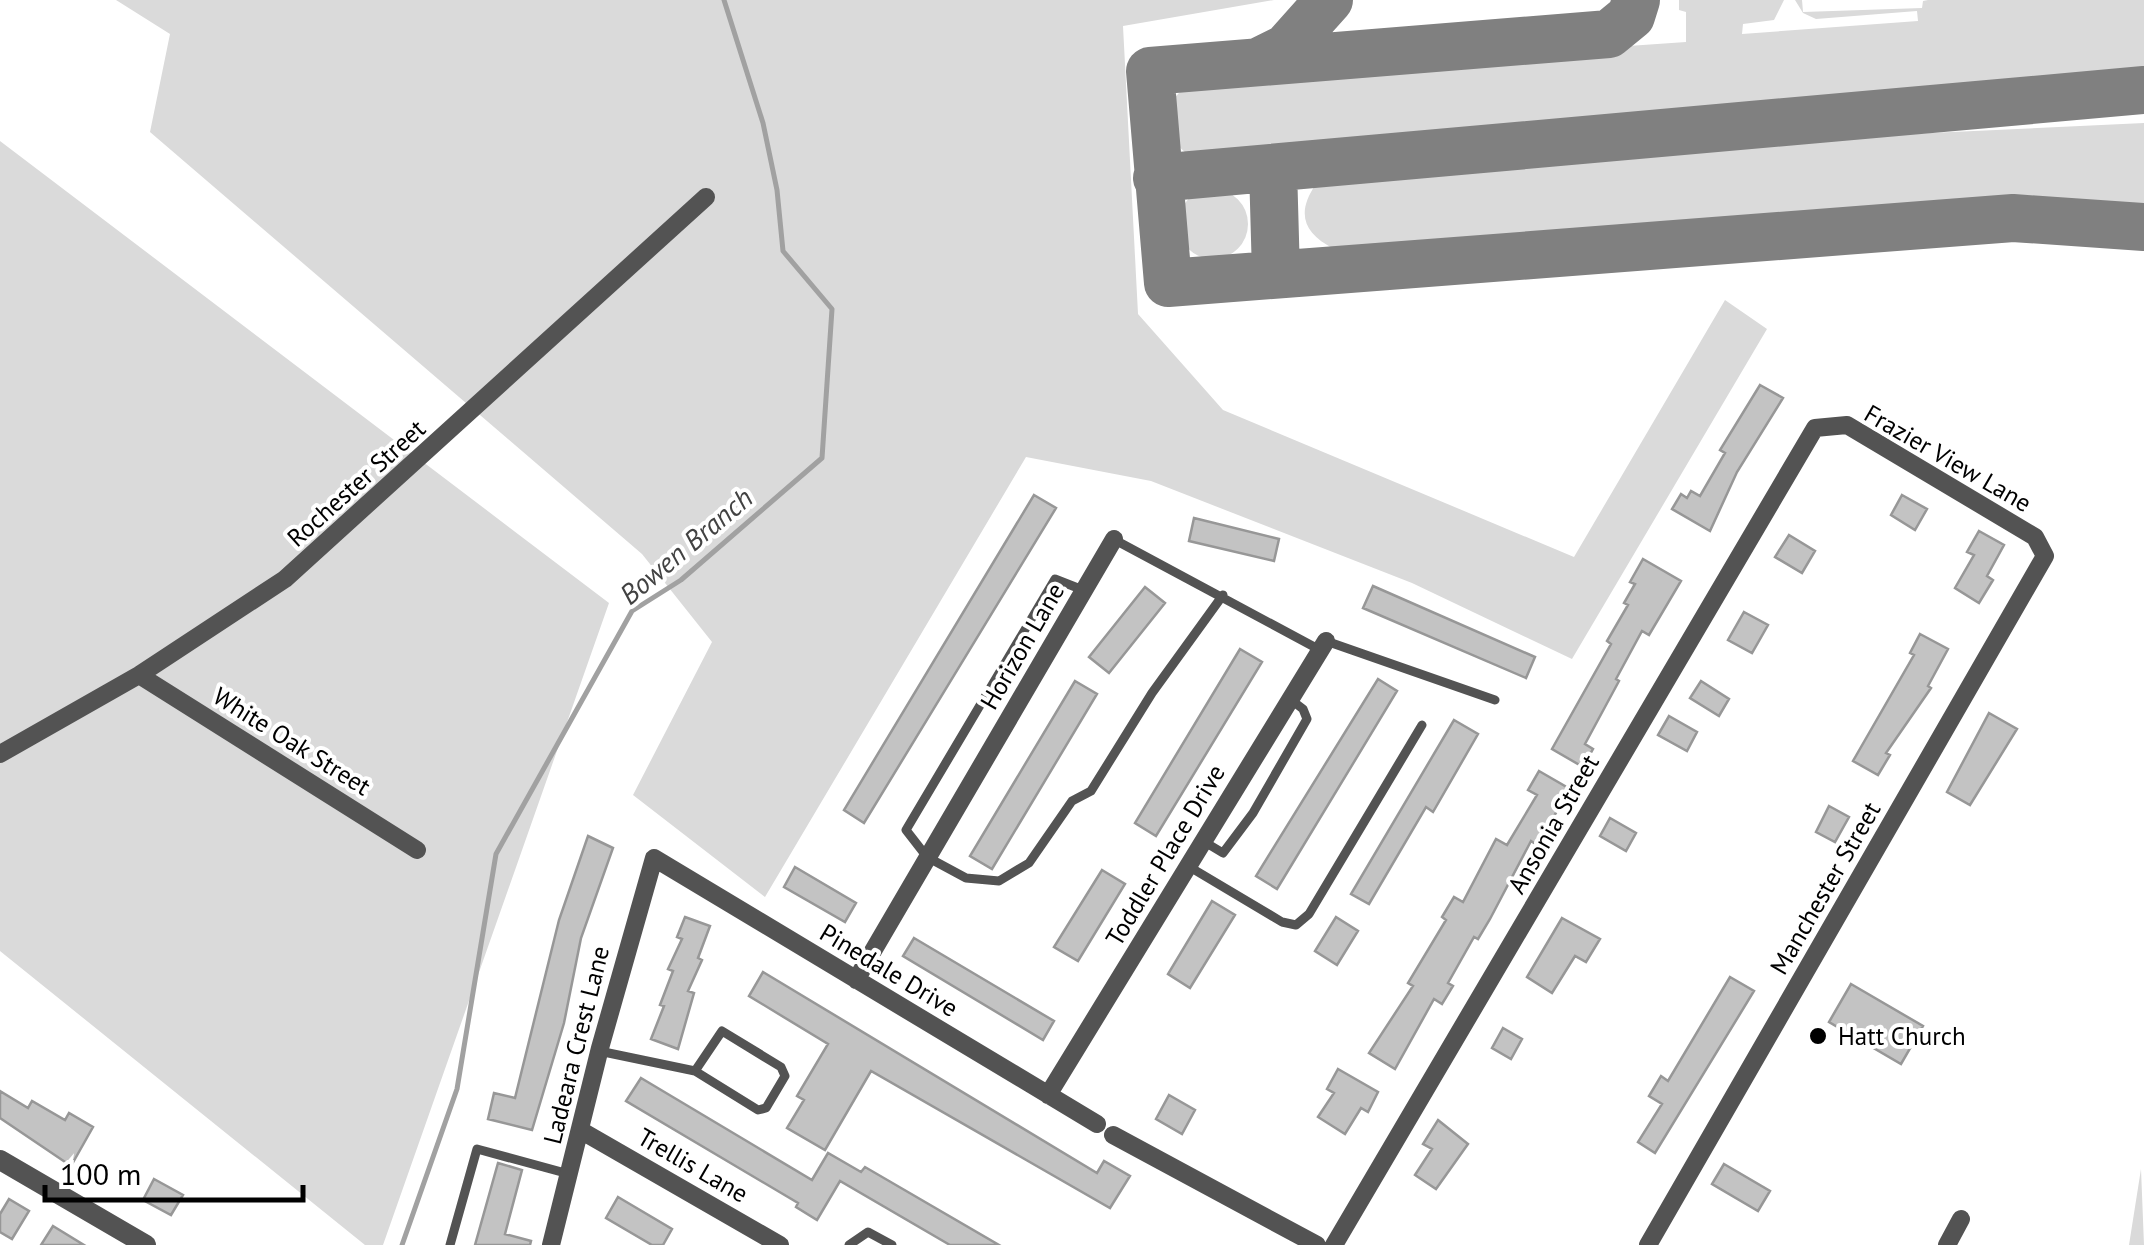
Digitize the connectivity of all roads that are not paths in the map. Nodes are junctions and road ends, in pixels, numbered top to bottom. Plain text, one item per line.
1 (706, 197) dead end
2 (1814, 428) joint
3 (1114, 539) joint
4 (2045, 556) joint
5 (1084, 590) junction
6 (1222, 596) junction
7 (1322, 645) junction
8 (140, 675) junction
9 (1290, 699) junction
10 (1495, 700) dead end
11 (1422, 726) dead end
12 (0, 754) edge
13 (1203, 841) junction
14 (418, 850) dead end
15 (927, 857) junction
16 (654, 858) joint
17 (1188, 866) junction
18 (856, 980) junction
19 (599, 1051) junction
20 (695, 1072) junction
21 (1048, 1095) junction
22 (580, 1130) junction
23 (0, 1160) edge
24 (569, 1174) junction
25 (1960, 1219) dead end
26 (146, 1245) edge
27 (450, 1245) edge
28 (551, 1245) edge
29 (780, 1245) edge
30 (849, 1245) edge
31 (892, 1245) edge
32 (1317, 1245) edge
33 (1334, 1245) edge
34 (1648, 1245) edge
35 (1946, 1245) edge

1 - 8 street, Rochester Street
2 - 4 street, Frazier View Lane
2 - 33 street, Ansonia Street
3 - 5 street, Horizon Lane
3 - 6 lane, Horizon Lane
4 - 34 street, Manchester Street
5 - 15 street, Horizon Lane
5 - 15 lane
6 - 7 lane, Horizon Lane
6 - 15 lane
7 - 9 street, Toddler Place Drive
7 - 10 lane, Horizon Lane
8 - 12 street, Rochester Street
8 - 14 street, White Oak Street
9 - 13 street, Toddler Place Drive
9 - 13 lane
11 - 17 lane
13 - 17 street, Toddler Place Drive
15 - 18 street, Horizon Lane
16 - 18 street, Pinedale Drive
16 - 19 street, Ladeara Crest Lane
17 - 21 street, Toddler Place Drive
18 - 21 street, Pinedale Drive
19 - 20 lane
19 - 22 street, Ladeara Crest Lane
20 - 20 lane
21 - 32 street, Pinedale Drive
22 - 24 street, Ladeara Crest Lane
22 - 29 street, Trellis Lane
23 - 26 street
24 - 27 lane
24 - 28 street, Ladeara Crest Lane
25 - 35 street
30 - 31 lane

